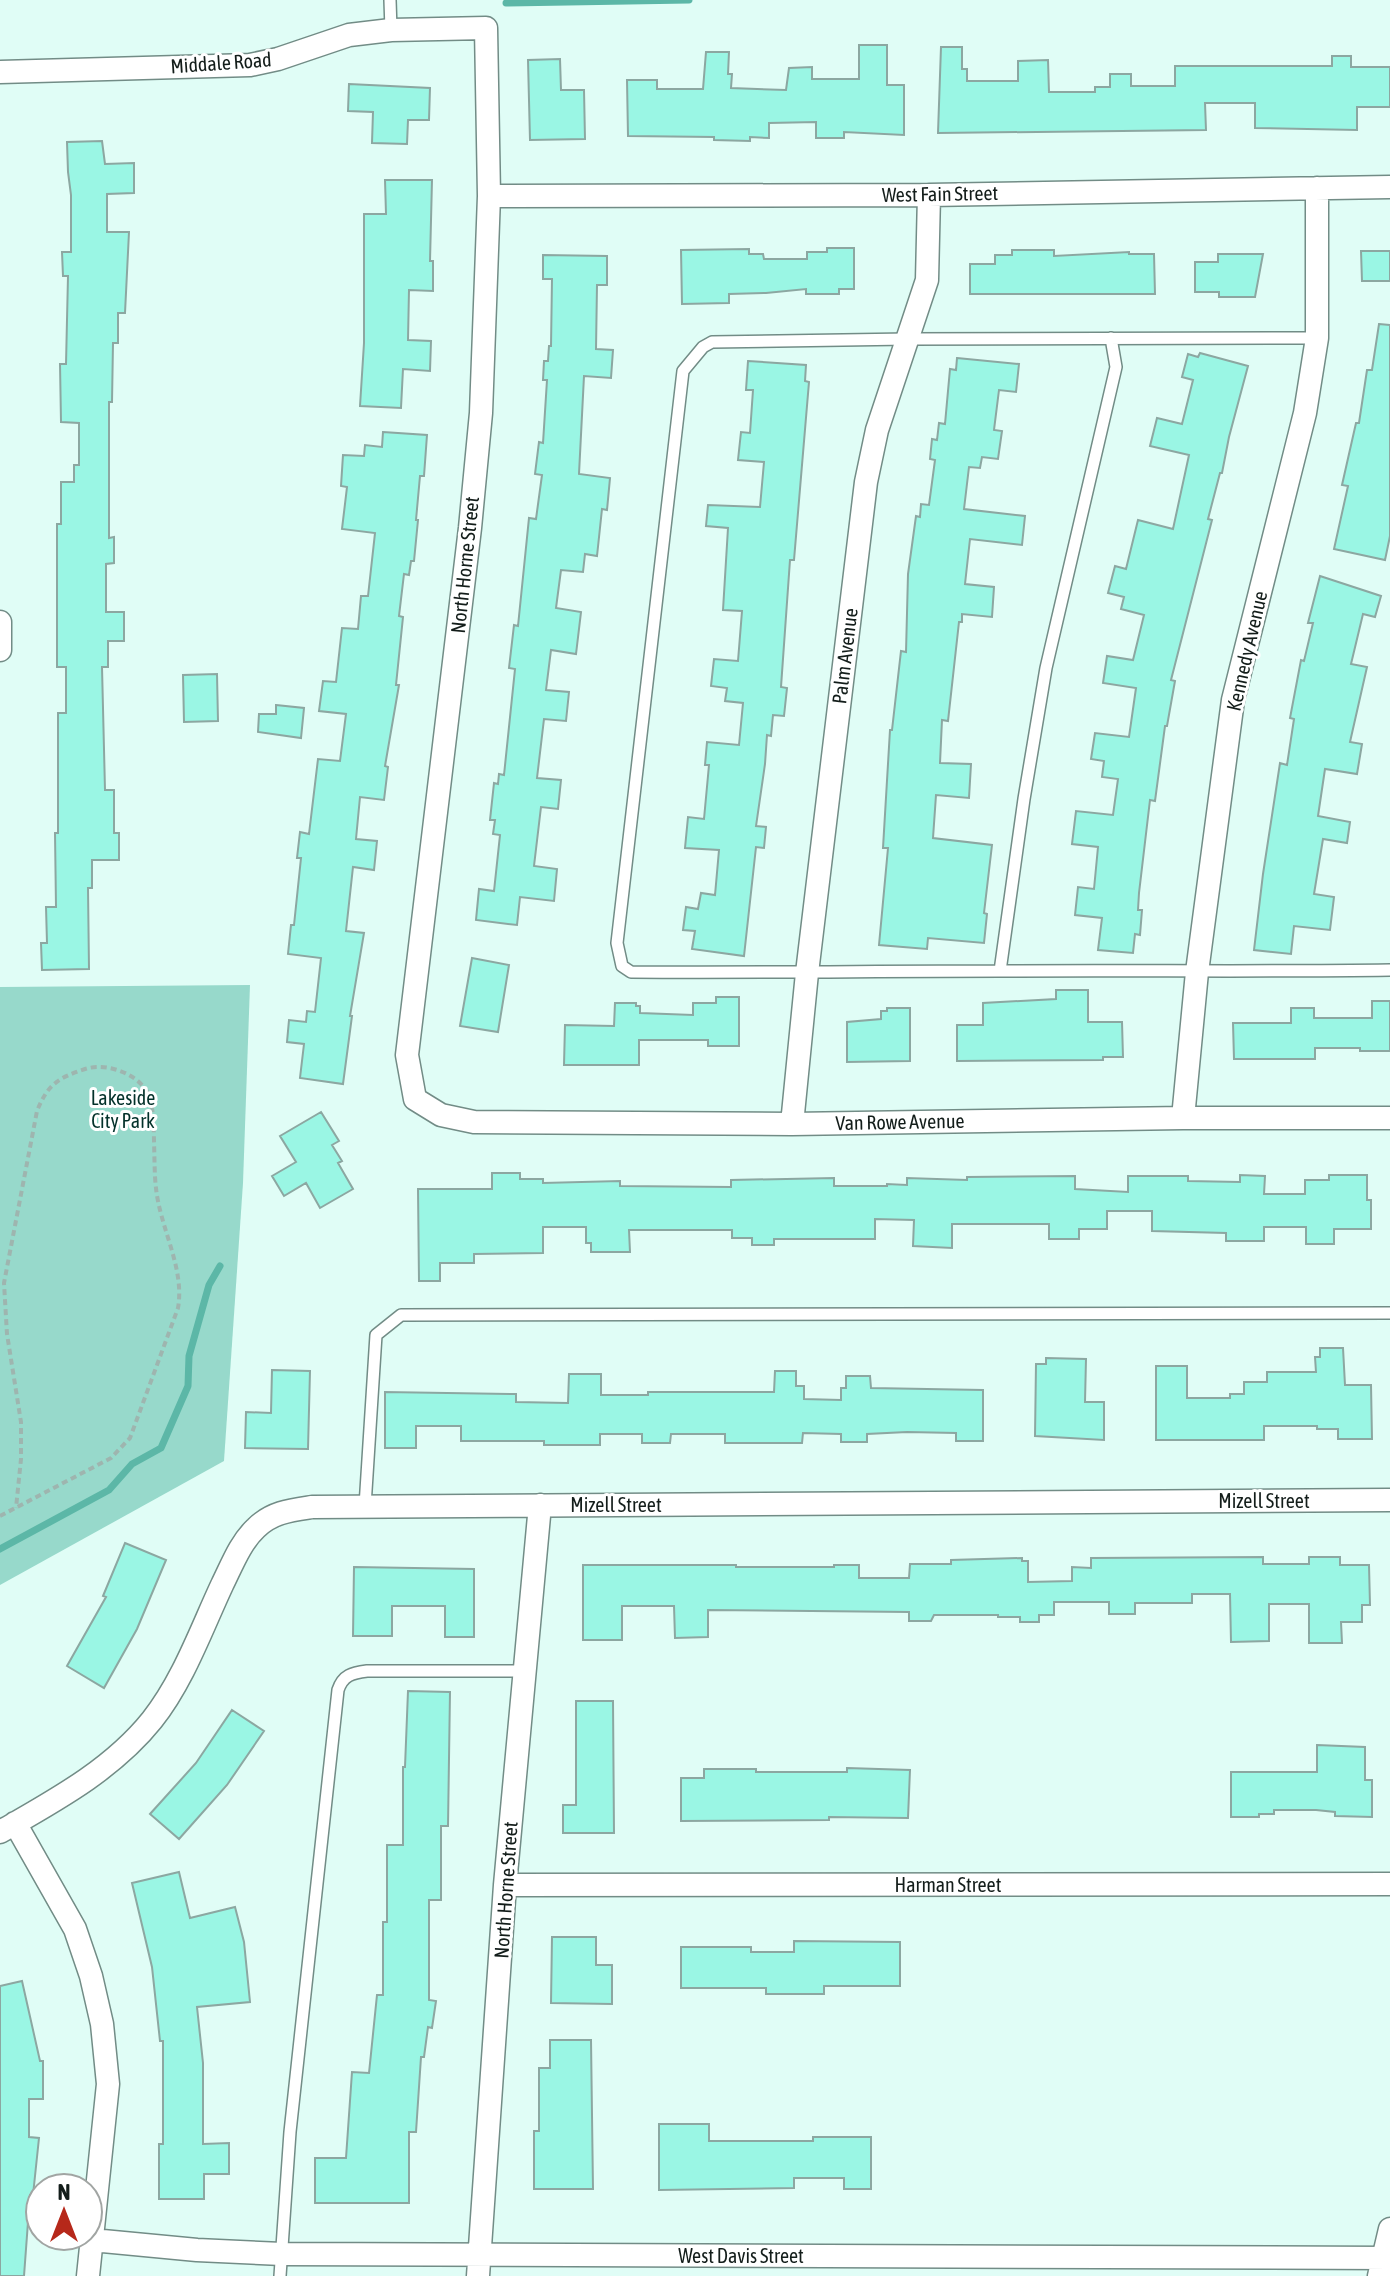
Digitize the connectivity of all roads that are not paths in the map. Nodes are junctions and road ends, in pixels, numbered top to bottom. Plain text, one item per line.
1 (390, 0) edge
2 (486, 28) joint
3 (391, 30) junction
4 (0, 72) edge
5 (1390, 187) edge
6 (1317, 188) junction
7 (929, 195) junction
8 (489, 196) junction
9 (1111, 338) junction
10 (1317, 338) junction
11 (908, 339) junction
12 (0, 622) edge
13 (0, 650) edge
14 (1390, 970) edge
15 (1000, 971) junction
16 (1197, 972) junction
17 (807, 973) junction
18 (415, 1099) joint
19 (1183, 1118) junction
20 (1390, 1118) edge
21 (792, 1124) junction
22 (1390, 1313) edge
23 (1390, 1500) edge
24 (540, 1505) junction
25 (365, 1506) junction
26 (524, 1671) junction
27 (7, 1827) edge
28 (1390, 1884) edge
29 (505, 1885) junction
30 (99, 2172) edge
31 (1390, 2229) edge
32 (104, 2241) edge
33 (91, 2252) edge
34 (1384, 2264) edge
35 (281, 2265) edge
36 (479, 2266) edge
37 (88, 2276) edge

1 - 3 lane
2 - 3 street, Middale Road
2 - 8 street, North Horne Street
3 - 4 street, Middale Road
5 - 6 street, West Fain Street
6 - 7 street, West Fain Street
6 - 10 street, Kennedy Avenue
7 - 8 street, West Fain Street
7 - 11 street, Palm Avenue
8 - 18 street, North Horne Street
9 - 10 lane
9 - 11 lane
9 - 15 lane
10 - 16 street, Kennedy Avenue
11 - 17 street, Palm Avenue
11 - 17 lane
12 - 13 street
14 - 16 lane
15 - 16 lane
15 - 17 lane
16 - 19 street, Kennedy Avenue
17 - 21 street, Palm Avenue
18 - 21 street, Van Rowe Avenue
19 - 20 street, Van Rowe Avenue
19 - 21 street, Van Rowe Avenue
22 - 25 lane
23 - 24 street, Mizell Street
24 - 25 street, Mizell Street
24 - 26 street, North Horne Street
25 - 27 street, Mizell Street
26 - 29 street, North Horne Street
26 - 35 lane
27 - 30 street
28 - 29 street, Harman Street
29 - 36 street, North Horne Street
31 - 34 street
32 - 35 street, West Davis Street
33 - 37 street
34 - 36 street, West Davis Street
35 - 36 street, West Davis Street

